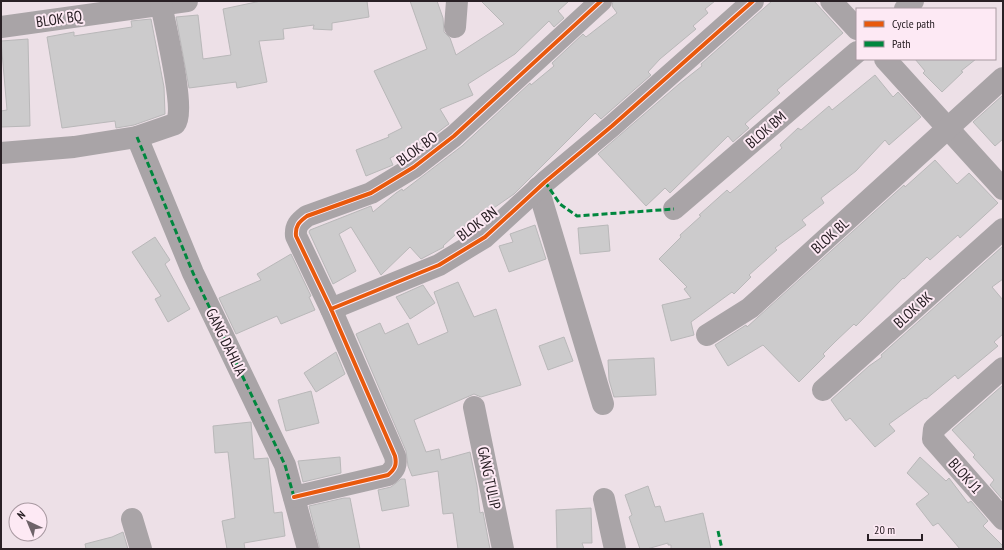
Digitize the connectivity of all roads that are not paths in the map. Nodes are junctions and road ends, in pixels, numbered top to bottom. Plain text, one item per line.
1 (187, 1) edge
2 (457, 1) edge
3 (601, 1) edge
4 (753, 1) edge
5 (830, 1) edge
6 (161, 4) junction
7 (1, 27) edge
8 (456, 27) dead end
9 (856, 28) edge
10 (856, 53) edge
11 (886, 60) edge
12 (1003, 78) edge
13 (948, 129) junction
14 (137, 137) junction
15 (1, 153) edge
16 (538, 188) junction
17 (1003, 189) edge
18 (674, 209) dead end
19 (1003, 229) edge
20 (331, 309) junction
21 (707, 335) dead end
22 (1003, 368) edge
23 (823, 390) dead end
24 (603, 404) dead end
25 (474, 407) dead end
26 (294, 497) junction
27 (604, 499) dead end
28 (132, 519) dead end
29 (1003, 519) edge
30 (141, 549) edge
31 (308, 549) edge
32 (503, 549) edge
33 (615, 549) edge

1 - 6 street, BLOK BQ
2 - 8 street
3 - 20 street, BLOK BO
4 - 16 street, BLOK BN
5 - 9 street
6 - 7 street, BLOK BQ
6 - 14 street
10 - 18 street, BLOK BM
11 - 13 street
12 - 13 street, BLOK BL
13 - 17 street
13 - 21 street, BLOK BL
14 - 15 street
14 - 26 street, GANG DAHLIA
16 - 20 street, BLOK BN
16 - 24 street
19 - 23 street, BLOK BK
20 - 26 street
22 - 29 street, BLOK J1
25 - 32 street, GANG TULIP
26 - 31 street, GANG DAHLIA
27 - 33 street
28 - 30 street

